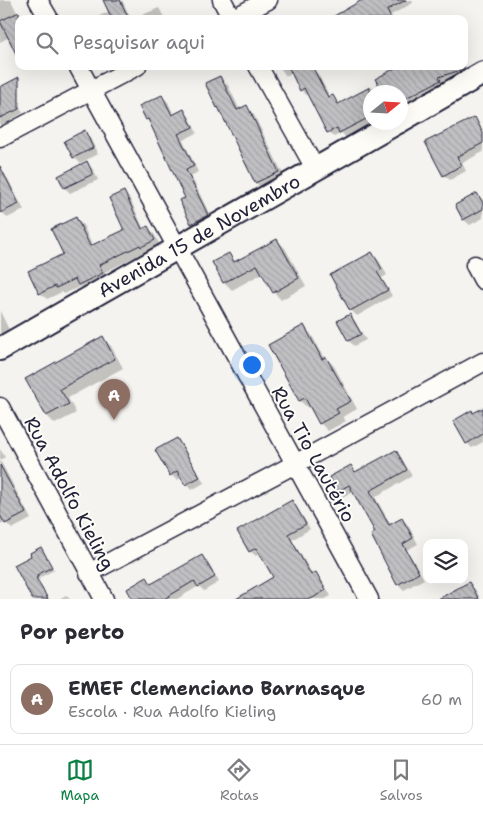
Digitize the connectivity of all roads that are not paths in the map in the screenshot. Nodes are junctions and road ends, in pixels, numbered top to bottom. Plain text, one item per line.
1 (38, 0) edge
2 (222, 0) edge
3 (268, 0) edge
4 (47, 15) edge
5 (230, 15) edge
6 (240, 15) edge
7 (80, 70) edge
8 (129, 70) edge
9 (260, 70) edge
10 (483, 73) edge
11 (92, 89) junction
12 (408, 117) edge
13 (385, 130) edge
14 (0, 138) edge
15 (316, 170) junction
16 (177, 248) junction
17 (0, 349) edge
18 (483, 362) edge
19 (0, 407) edge
20 (295, 464) junction
21 (89, 573) junction
22 (104, 599) edge
23 (369, 599) edge

1 - 4 street
2 - 5 street
3 - 6 street
7 - 11 street, Rua Tio Lautério
8 - 11 street
9 - 15 street
10 - 12 street, Avenida 15 de Novembro
11 - 14 street
11 - 16 street, Rua Tio Lautério
13 - 15 street, Avenida 15 de Novembro
15 - 16 street, Avenida 15 de Novembro
16 - 17 street, Avenida 15 de Novembro
16 - 20 street, Rua Tio Lautério
18 - 20 street
19 - 21 street, Rua Adolfo Kieling
20 - 21 street
20 - 23 street, Rua Tio Lautério
21 - 22 street, Rua Adolfo Kieling

